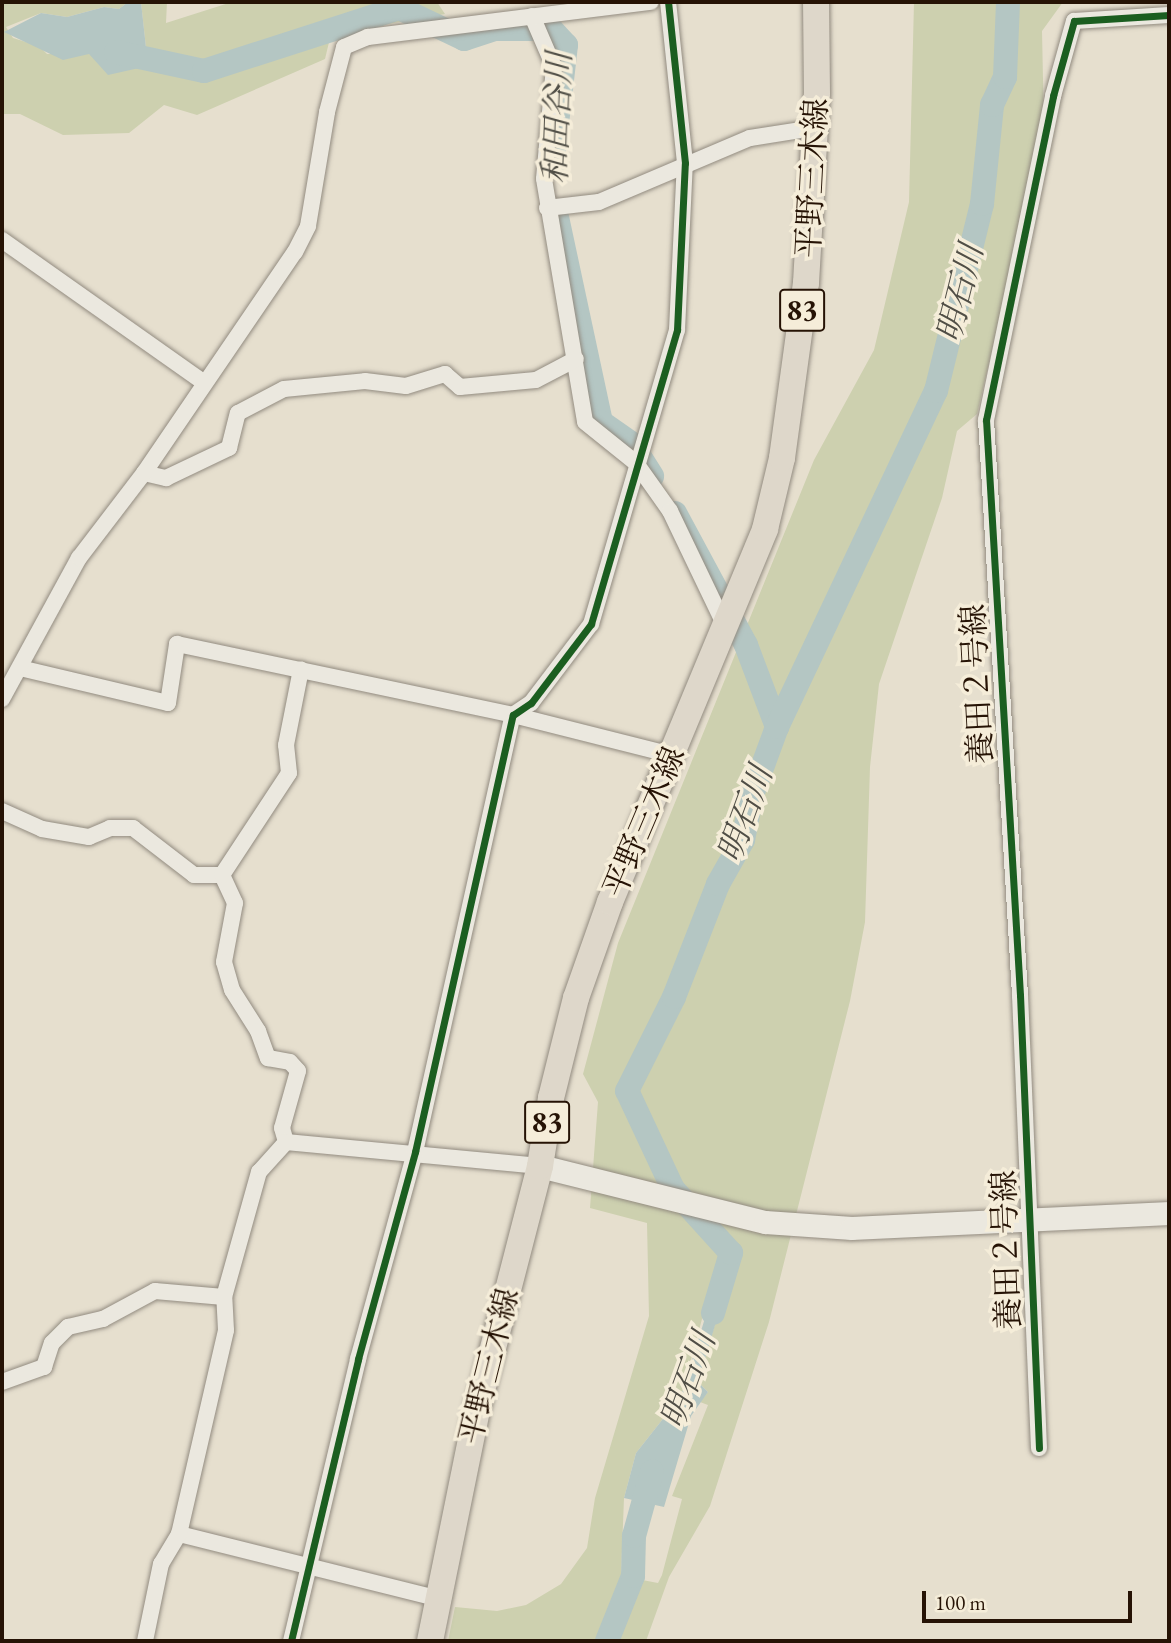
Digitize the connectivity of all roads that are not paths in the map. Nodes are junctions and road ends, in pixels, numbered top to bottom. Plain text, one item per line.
1 (651, 2) edge
2 (668, 2) edge
3 (816, 2) edge
4 (1169, 15) edge
5 (532, 16) junction
6 (814, 128) junction
7 (685, 163) junction
8 (547, 208) junction
9 (2, 240) edge
10 (576, 359) junction
11 (203, 382) junction
12 (636, 463) junction
13 (144, 472) junction
14 (729, 620) junction
15 (20, 668) junction
16 (301, 669) junction
17 (2, 699) edge
18 (513, 715) junction
19 (672, 755) junction
20 (2, 811) edge
21 (222, 875) junction
22 (286, 1142) junction
23 (415, 1152) junction
24 (546, 1167) junction
25 (1169, 1213) edge
26 (1028, 1220) junction
27 (224, 1297) junction
28 (2, 1382) edge
29 (1039, 1448) dead end
30 (179, 1534) junction
31 (308, 1568) junction
32 (440, 1599) junction
33 (145, 1641) edge
34 (291, 1641) edge
35 (430, 1641) edge

1 - 5 street
2 - 7 street
3 - 6 main road, 平野三木線 / 83
4 - 26 street, 養田２号線
5 - 8 street
5 - 11 street
6 - 7 street
6 - 14 main road, 平野三木線 / 83
7 - 8 street
7 - 12 street
8 - 10 street
9 - 11 street
10 - 12 street
10 - 13 street
11 - 13 street
12 - 14 street
12 - 18 street
13 - 15 street
14 - 19 main road, 平野三木線 / 83
15 - 16 street
15 - 17 street
16 - 18 street
16 - 21 street
18 - 19 street
18 - 23 street
19 - 24 main road, 平野三木線 / 83
20 - 21 street
21 - 22 street
22 - 23 street
22 - 27 street
23 - 24 street
23 - 31 street
24 - 26 street
24 - 32 main road, 平野三木線 / 83
25 - 26 street
26 - 29 street, 養田２号線
27 - 28 street
27 - 30 street
30 - 31 street
30 - 33 street
31 - 32 street
31 - 34 street
32 - 35 main road, 平野三木線 / 83

